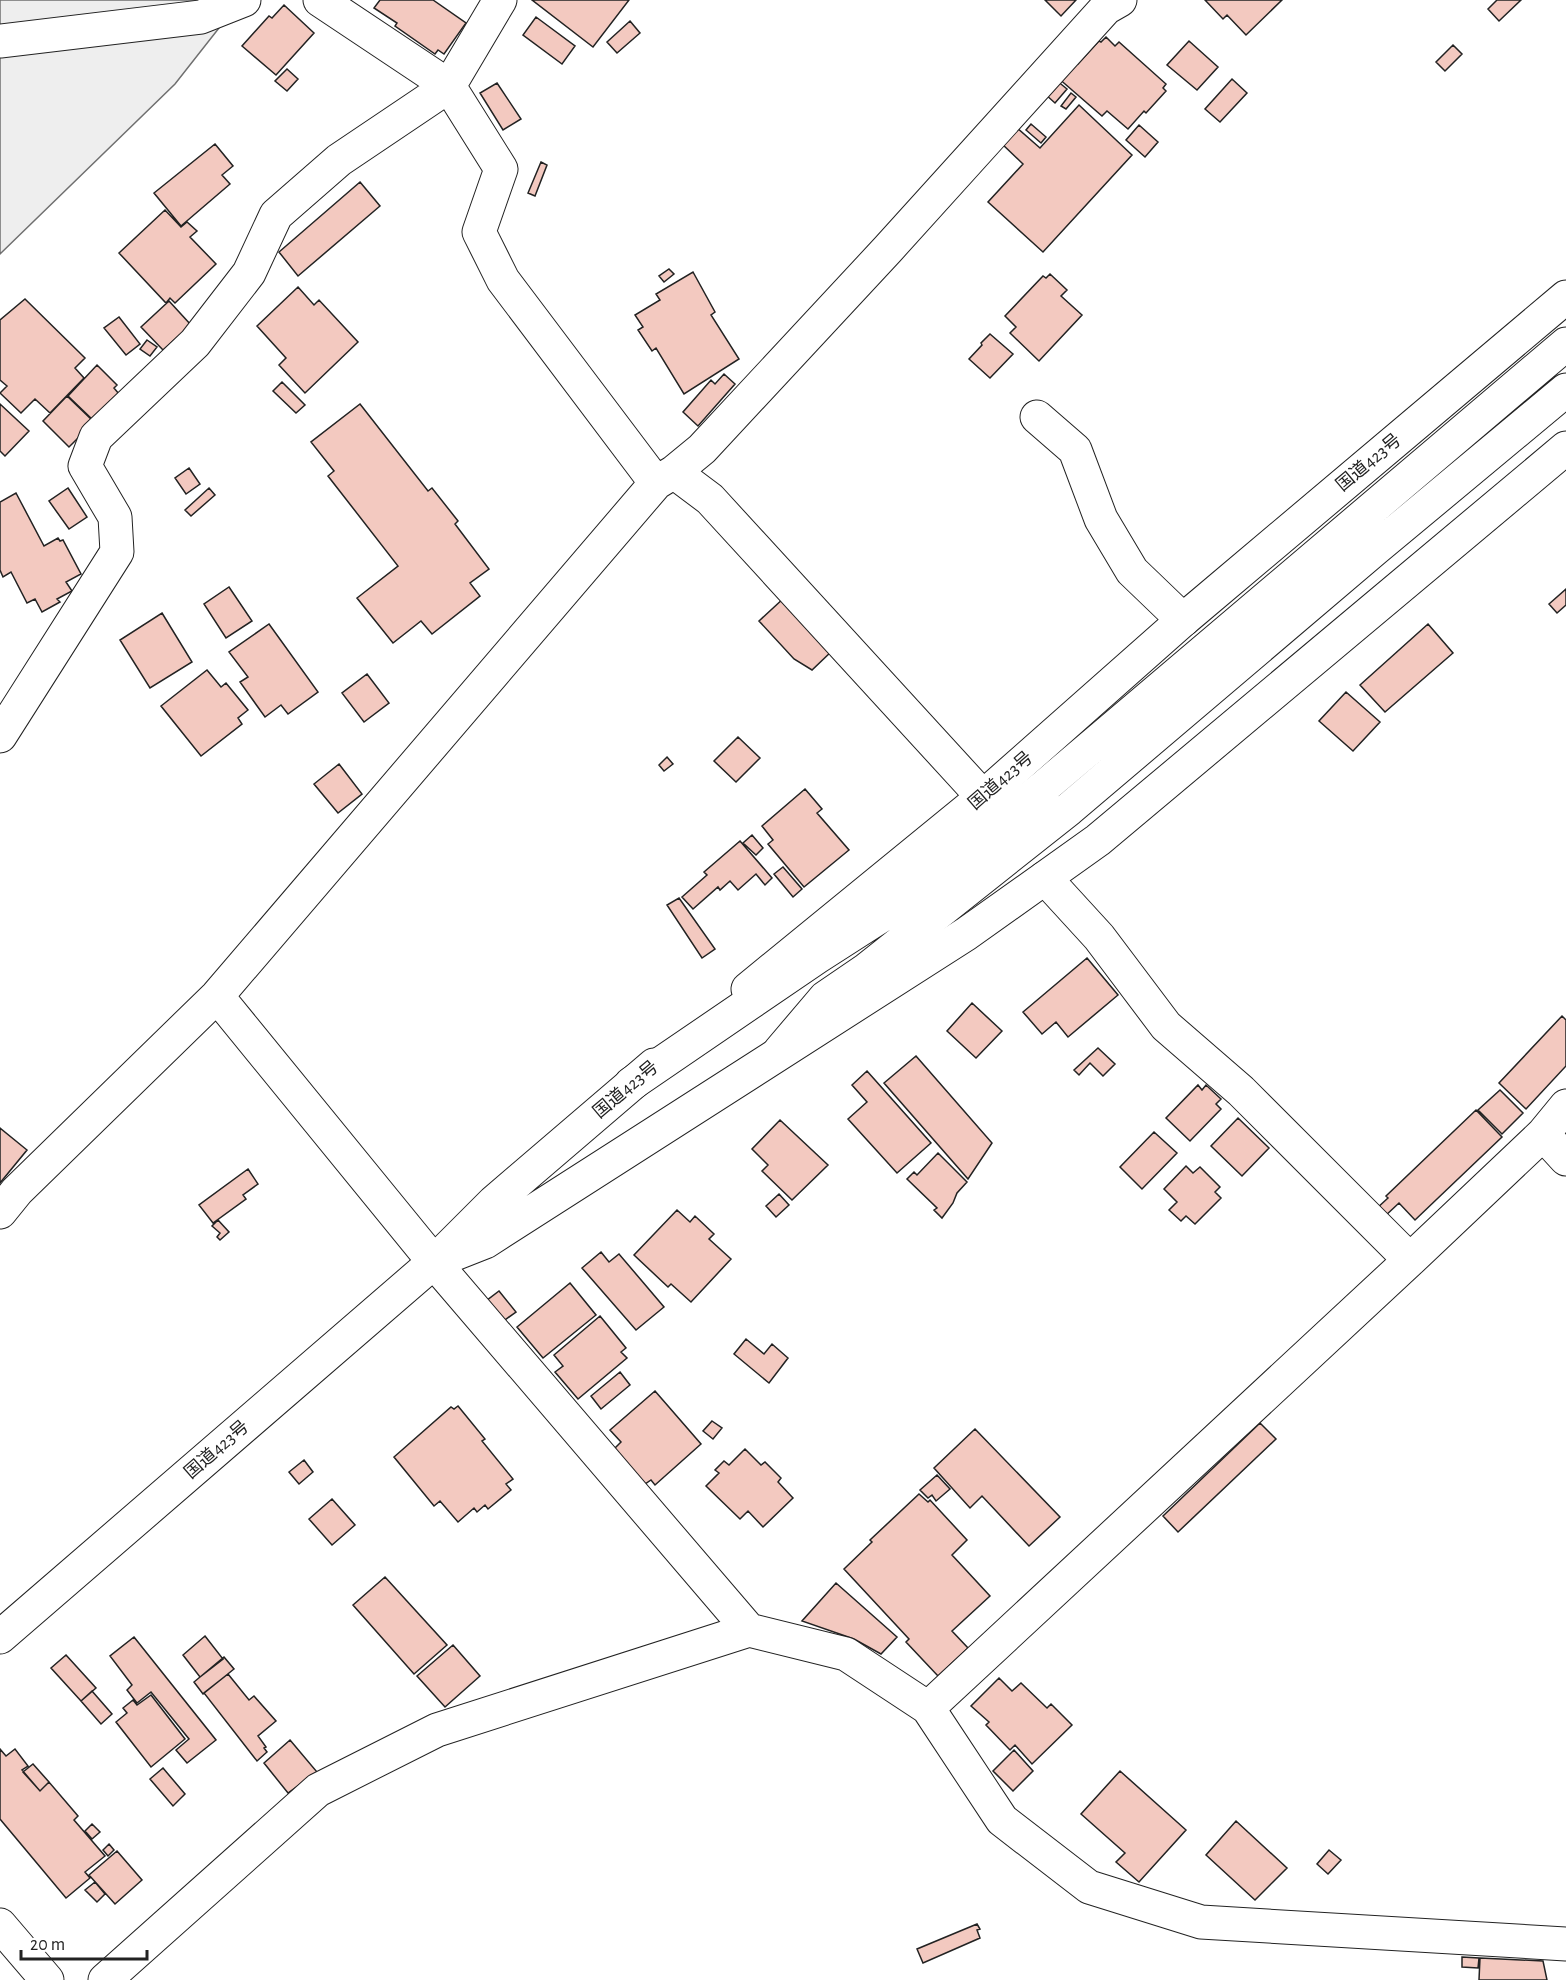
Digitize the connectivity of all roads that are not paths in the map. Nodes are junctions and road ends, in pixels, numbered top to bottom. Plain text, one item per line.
1 (244, 0) edge
2 (320, 0) edge
3 (500, 0) edge
4 (1120, 0) edge
5 (0, 41) edge
6 (449, 86) junction
7 (1566, 297) edge
8 (1566, 344) edge
9 (1566, 390) edge
10 (1037, 417) dead end
11 (1566, 448) edge
12 (665, 478) junction
13 (1183, 620) junction
14 (0, 736) edge
15 (983, 797) junction
16 (1045, 878) junction
17 (217, 996) junction
18 (780, 1051) junction
19 (632, 1084) junction
20 (1566, 1106) edge
21 (1543, 1134) junction
22 (1566, 1159) edge
23 (0, 1212) edge
24 (1410, 1260) junction
25 (434, 1263) junction
26 (749, 1630) junction
27 (0, 1637) edge
28 (928, 1708) junction
29 (0, 1925) edge
30 (1566, 1944) edge
31 (47, 1980) edge
32 (105, 1980) edge

1 - 5 main road
2 - 6 main road
3 - 6 main road
4 - 12 main road
6 - 12 main road
6 - 14 main road
7 - 13 main road, 国道423号
8 - 19 main road
9 - 18 main road
10 - 13 main road
11 - 16 main road, 国道423号
12 - 15 main road
12 - 17 main road
13 - 15 main road, 国道423号
15 - 19 main road, 国道423号
16 - 18 main road, 国道423号
16 - 24 main road
17 - 23 main road
17 - 25 main road
18 - 25 main road, 国道423号
19 - 25 main road, 国道423号
20 - 21 main road
21 - 22 main road
21 - 24 main road
24 - 28 main road
25 - 26 main road
25 - 27 main road, 国道423号
26 - 28 main road
26 - 32 main road
28 - 30 main road
29 - 31 main road

